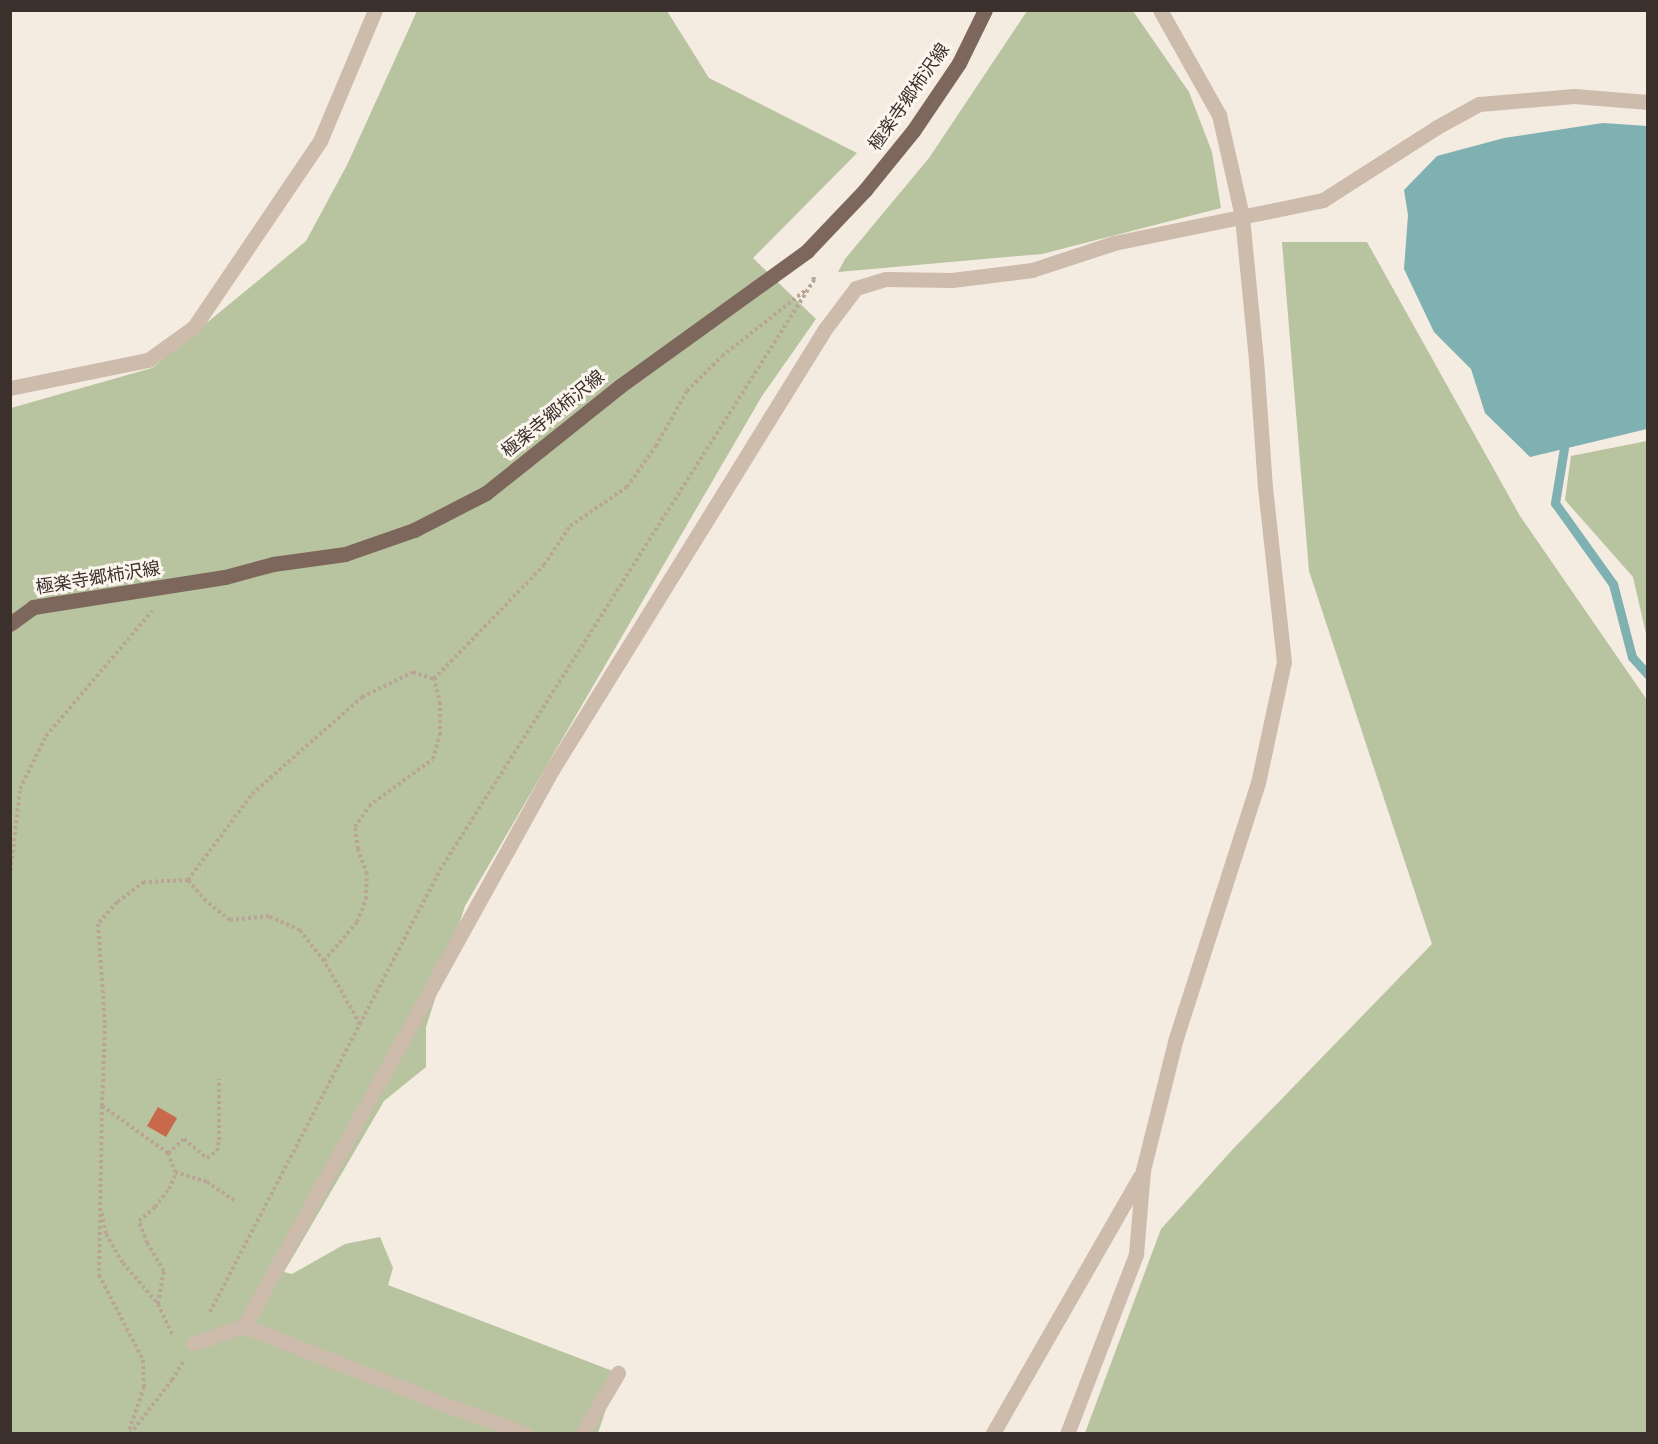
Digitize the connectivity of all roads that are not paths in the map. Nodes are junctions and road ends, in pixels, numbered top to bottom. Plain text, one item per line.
1 (375, 10) edge
2 (985, 10) edge
3 (1160, 10) edge
4 (1647, 102) edge
5 (1242, 216) junction
6 (10, 388) edge
7 (10, 624) edge
8 (1143, 1170) junction
9 (244, 1326) junction
10 (194, 1343) road end
11 (618, 1373) dead end
12 (993, 1433) edge
13 (526, 1434) edge
14 (582, 1434) edge
15 (1067, 1434) edge

1 - 6 street
2 - 7 main road, 極楽寺郷柿沢線
3 - 5 street
4 - 5 street
5 - 8 street
5 - 9 street
8 - 12 street
8 - 15 street
9 - 10 street
9 - 13 street
11 - 14 street

